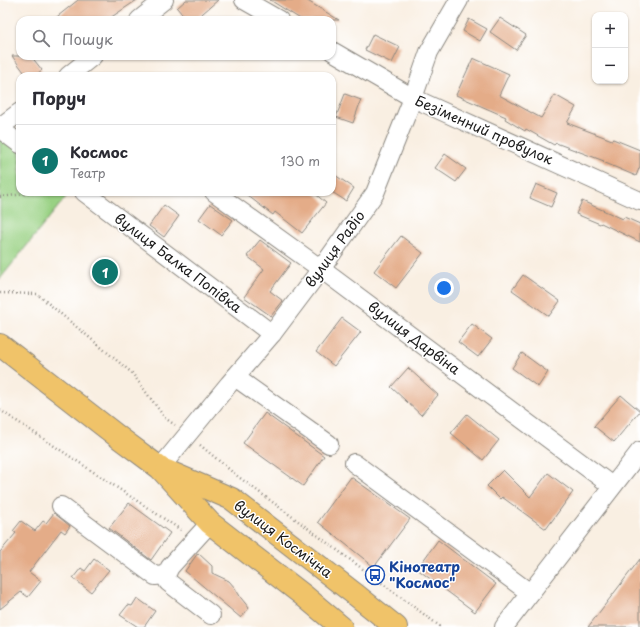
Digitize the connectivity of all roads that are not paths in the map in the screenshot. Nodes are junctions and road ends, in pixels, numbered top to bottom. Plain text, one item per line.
1 (164, 0) edge
2 (244, 0) edge
3 (459, 0) edge
4 (144, 16) edge
5 (271, 16) edge
6 (336, 53) edge
7 (88, 60) edge
8 (73, 72) edge
9 (413, 98) junction
10 (16, 115) edge
11 (0, 128) edge
12 (16, 141) edge
13 (89, 196) edge
14 (220, 196) edge
15 (640, 201) edge
16 (321, 269) junction
17 (272, 334) junction
18 (0, 344) edge
19 (235, 377) junction
20 (329, 444) dead end
21 (640, 451) edge
22 (354, 464) dead end
23 (160, 468) junction
24 (612, 486) junction
25 (61, 506) dead end
26 (210, 523) junction
27 (166, 575) junction
28 (530, 593) junction
29 (211, 615) dead end
30 (341, 627) edge
31 (396, 627) edge
32 (504, 627) edge

1 - 4 street
2 - 5 street
3 - 9 street, вулиця Радіо
6 - 9 street, Безіменний провулок
7 - 8 street
9 - 15 street, Безіменний провулок
9 - 16 street, вулиця Радіо
10 - 11 street
11 - 12 street
13 - 17 street, вулиця Балка Попівка
14 - 16 street, вулиця Дарвіна
16 - 17 street, вулиця Радіо
16 - 24 street, вулиця Дарвіна
17 - 19 street, вулиця Радіо
18 - 23 main road, вулиця Космічна
19 - 20 street
19 - 23 street, вулиця Радіо
21 - 24 street
22 - 28 street
23 - 26 main road, вулиця Космічна
23 - 31 main road, вулиця Космічна
24 - 28 street
25 - 27 street
26 - 27 street
26 - 30 main road, вулиця Космічна
27 - 29 street
28 - 32 street

